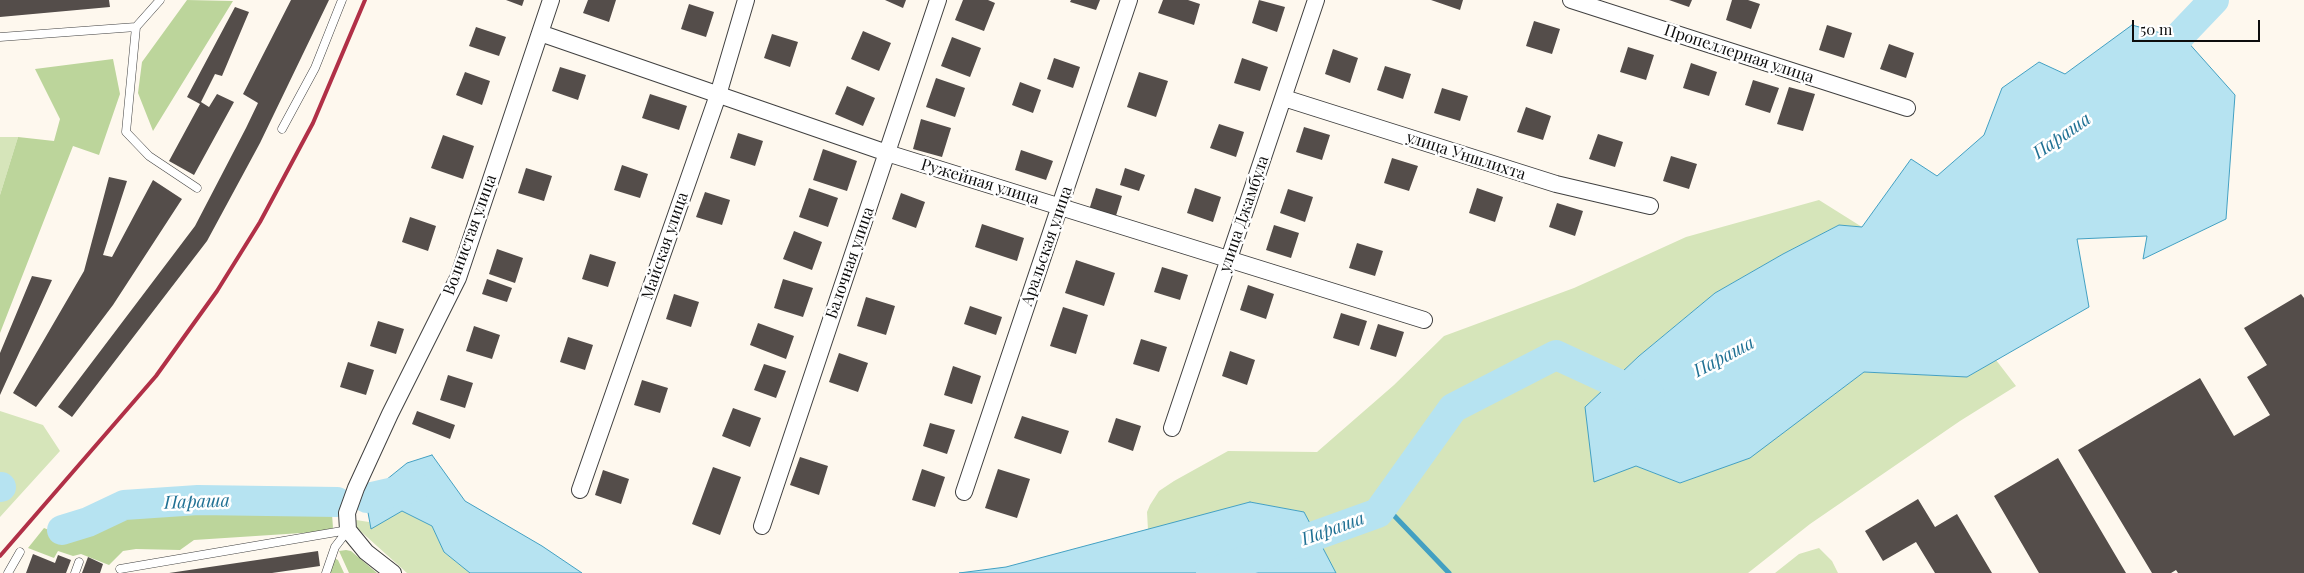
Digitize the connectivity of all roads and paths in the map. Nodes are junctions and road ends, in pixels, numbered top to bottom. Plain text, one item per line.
1 (342, 0) edge
2 (551, 0) edge
3 (746, 0) edge
4 (938, 0) edge
5 (1129, 0) edge
6 (1316, 0) edge
7 (1571, 0) edge
8 (156, 2) edge
9 (136, 26) junction
10 (540, 33) junction
11 (0, 37) edge
12 (718, 95) junction
13 (1284, 98) junction
14 (1907, 108) dead end
15 (282, 128) dead end
16 (887, 153) junction
17 (197, 188) dead end
18 (1650, 206) dead end
19 (1060, 207) junction
20 (1228, 261) junction
21 (1424, 320) dead end
22 (1172, 428) dead end
23 (580, 490) dead end
24 (964, 492) dead end
25 (762, 526) dead end
26 (348, 530) junction
27 (20, 552) dead end
28 (79, 562) dead end
29 (120, 569) dead end
30 (8, 573) edge
31 (75, 573) edge
32 (326, 573) edge
33 (393, 573) edge

1 - 15 lane
2 - 10 street, Волнистая улица
3 - 12 street, Майская улица
4 - 16 street, Балочная улица
5 - 19 street, Аральская улица
6 - 13 street, улица Джамбула
7 - 14 street, Пропеллерная улица
8 - 9 lane
9 - 11 lane
9 - 17 lane
10 - 12 street, Ружейная улица
10 - 26 street, Волнистая улица
12 - 16 street, Ружейная улица
12 - 23 street, Майская улица
13 - 18 street, улица Уншлихта
13 - 20 street, улица Джамбула
16 - 19 street, Ружейная улица
16 - 25 street, Балочная улица
19 - 20 street, Ружейная улица
19 - 24 street, Аральская улица
20 - 21 street, Ружейная улица
20 - 22 street, улица Джамбула
26 - 29 lane
26 - 32 lane
26 - 33 street
27 - 30 lane
28 - 31 lane

